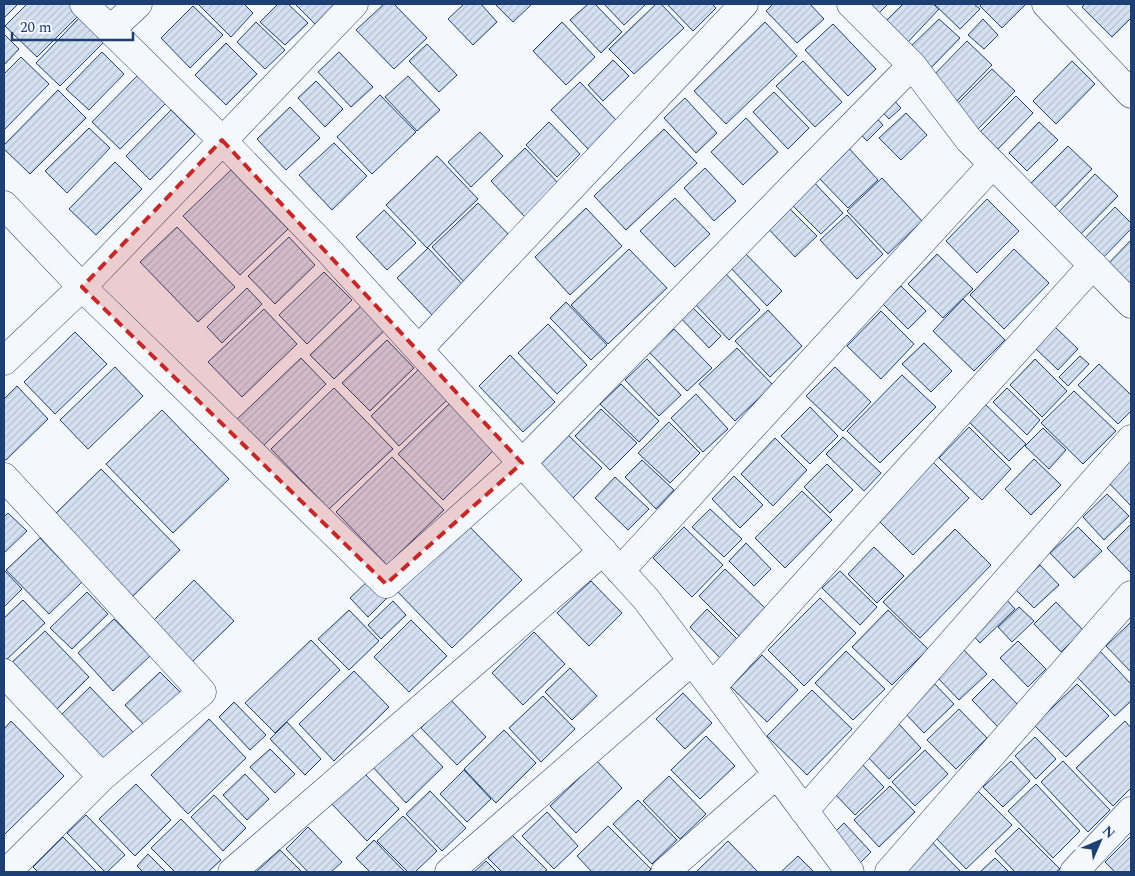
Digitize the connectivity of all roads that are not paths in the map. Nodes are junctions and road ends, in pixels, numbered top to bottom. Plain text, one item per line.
1 (84, 4) edge
2 (138, 4) edge
3 (354, 4) edge
4 (744, 4) edge
5 (851, 4) edge
6 (1046, 4) edge
7 (110, 30) junction
8 (912, 65) junction
9 (1131, 94) edge
10 (222, 140) junction
11 (993, 164) junction
12 (4, 205) edge
13 (1093, 265) junction
14 (82, 287) junction
15 (1131, 304) edge
16 (419, 349) junction
17 (4, 361) edge
18 (1131, 439) edge
19 (522, 463) junction
20 (4, 477) edge
21 (612, 561) junction
22 (1131, 595) edge
23 (692, 661) junction
24 (4, 673) edge
25 (712, 687) junction
26 (777, 774) junction
27 (102, 777) junction
28 (1131, 810) edge
29 (804, 811) junction
30 (1083, 869) edge
31 (7, 872) edge
32 (232, 872) edge
33 (449, 872) edge
34 (665, 872) edge
35 (850, 872) edge
36 (890, 872) edge

1 - 7 street
2 - 7 street
3 - 10 street
4 - 16 street
5 - 8 street
6 - 9 street
7 - 10 street
8 - 11 street
8 - 19 street
10 - 14 street
10 - 16 street
11 - 13 street
11 - 21 street
12 - 14 street
13 - 15 street
13 - 25 street
14 - 17 street
14 - 19 street
16 - 19 street
18 - 29 street
19 - 21 street
20 - 27 street
21 - 23 street
21 - 32 street
22 - 36 street
23 - 25 street
23 - 33 street
24 - 27 street
25 - 26 street
26 - 29 street
26 - 34 street
27 - 31 street
28 - 30 street
29 - 35 street

